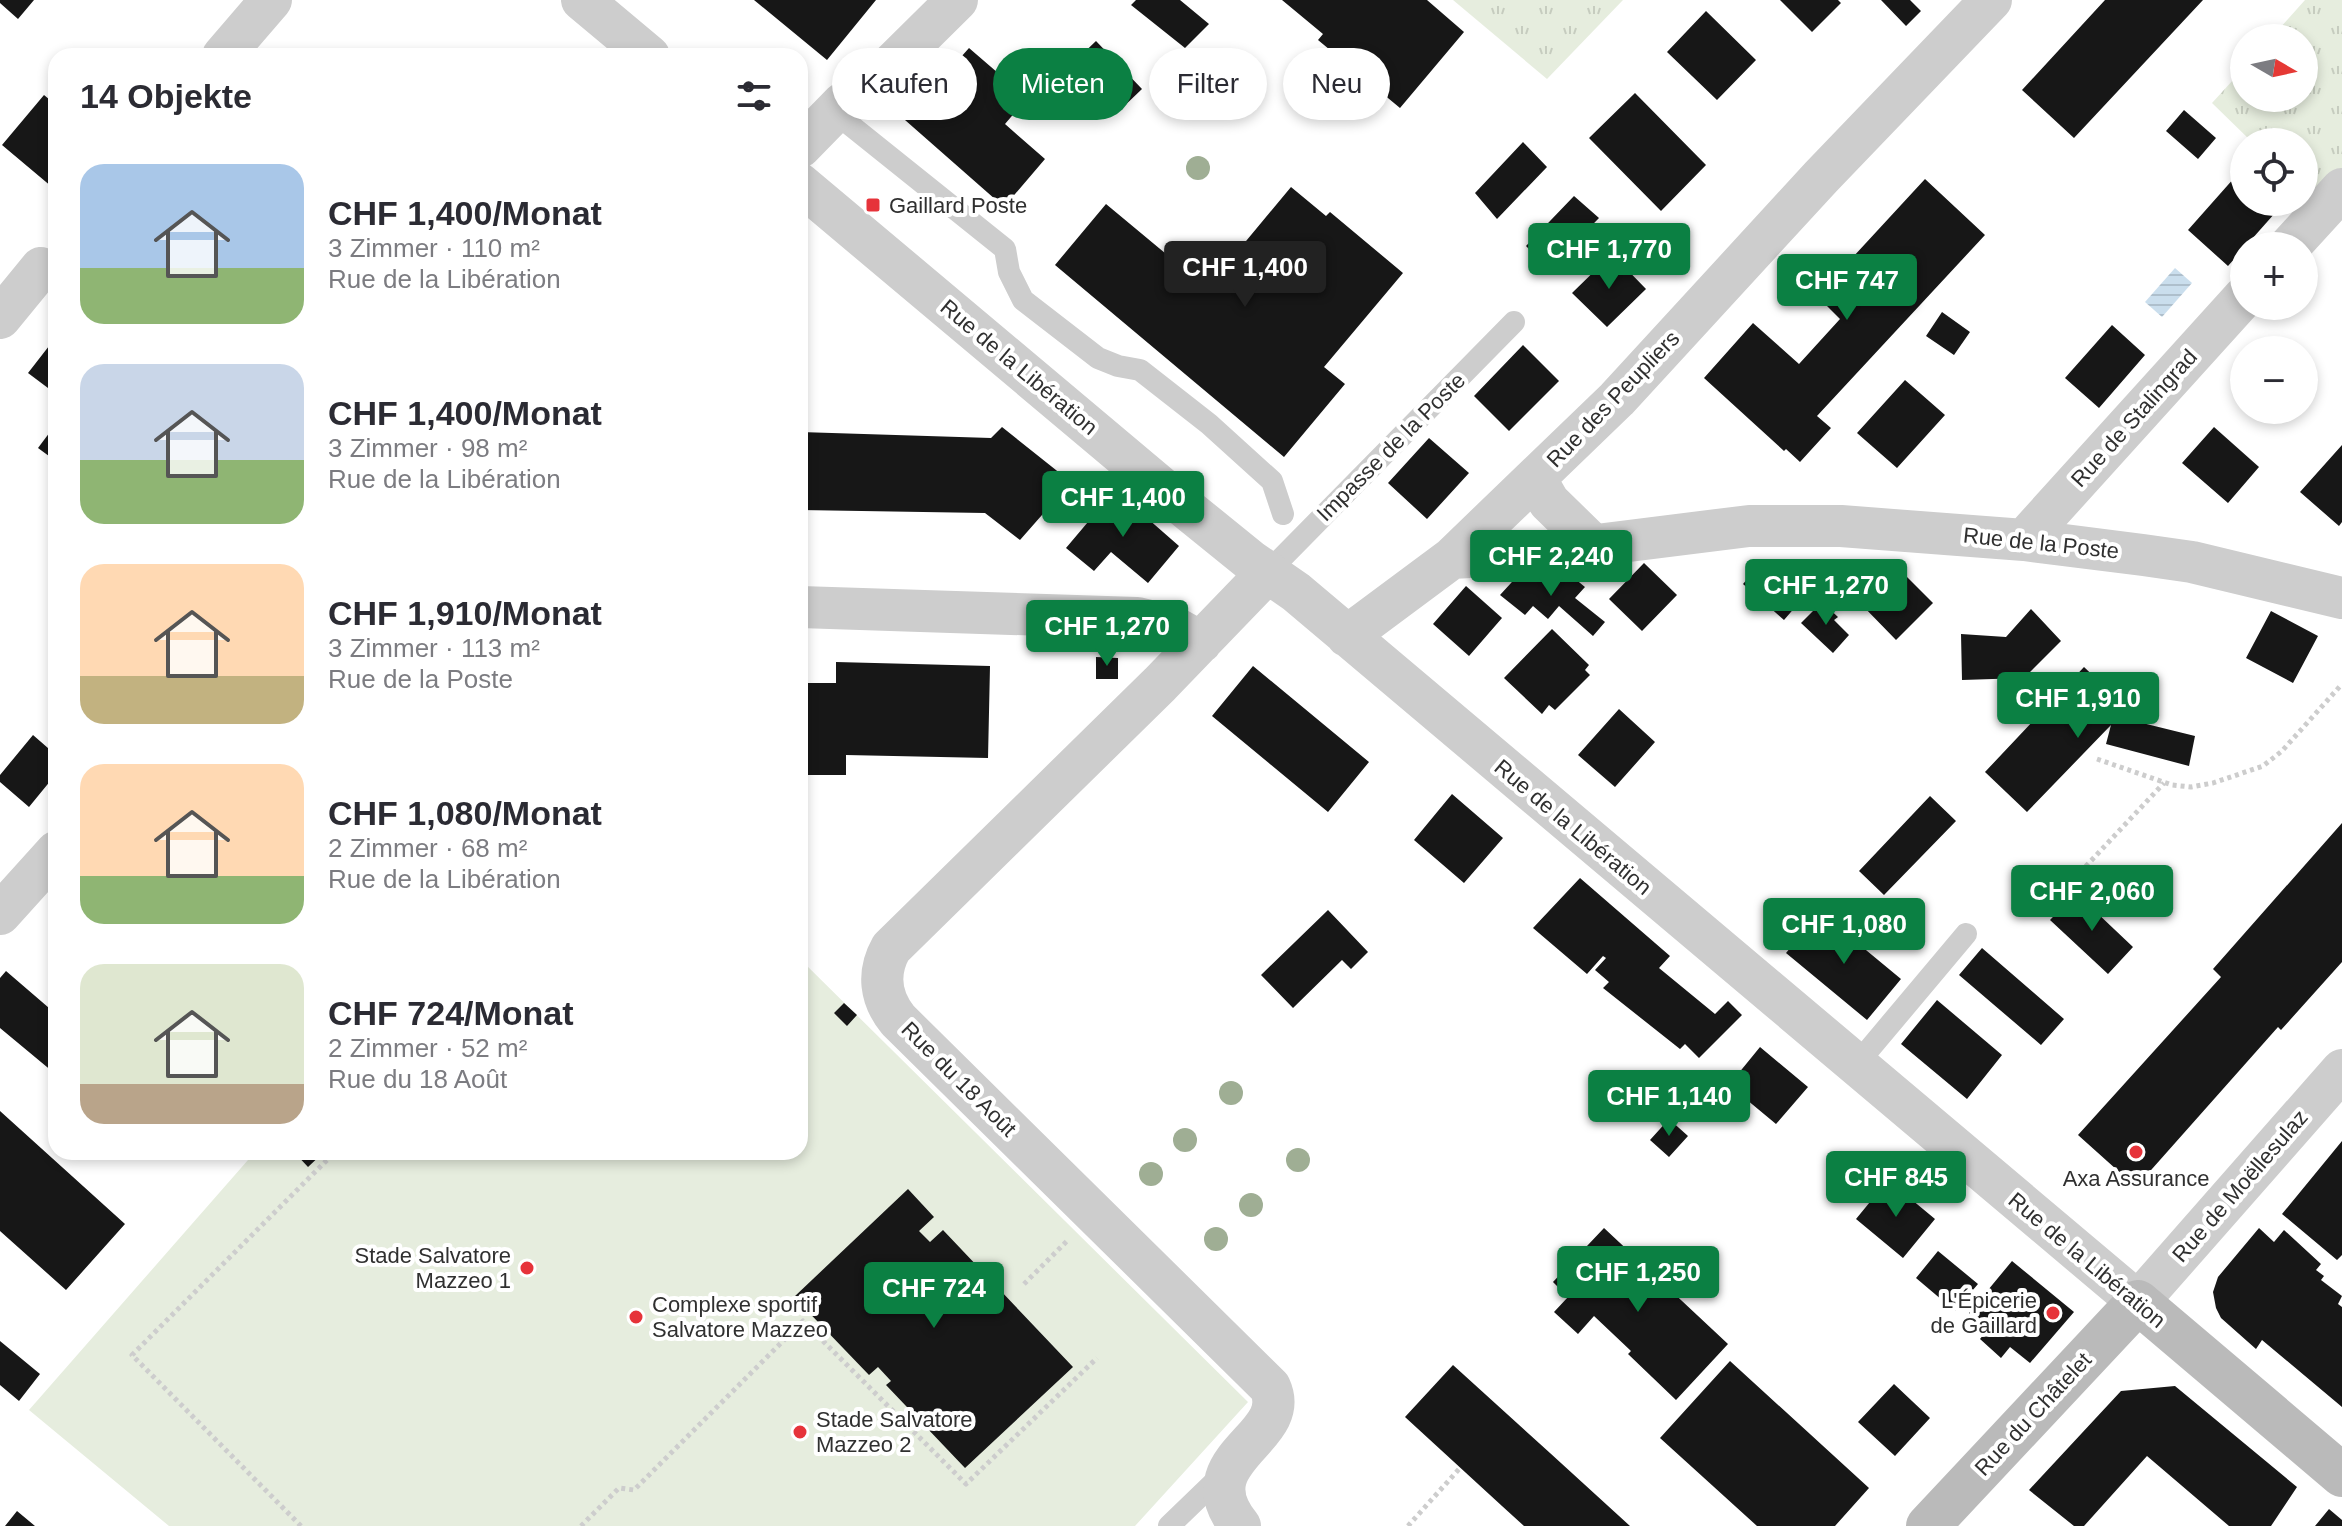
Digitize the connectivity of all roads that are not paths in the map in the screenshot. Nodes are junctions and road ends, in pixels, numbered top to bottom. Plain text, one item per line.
1 (271, 0) edge
2 (582, 0) edge
3 (957, 0) edge
4 (1991, 0) edge
5 (230, 48) edge
6 (639, 48) edge
7 (908, 48) edge
8 (832, 114) edge
9 (844, 120) edge
10 (808, 139) edge
11 (2342, 189) edge
12 (808, 191) edge
13 (2303, 232) edge
14 (48, 270) edge
15 (2230, 312) edge
16 (0, 318) edge
17 (1514, 322) dead end
18 (1535, 478) junction
19 (1283, 514) dead end
20 (2024, 540) junction
21 (1592, 544) junction
22 (1452, 558) junction
23 (1268, 572) junction
24 (2342, 598) edge
25 (808, 607) edge
26 (1347, 636) junction
27 (1201, 642) junction
28 (48, 861) edge
29 (0, 914) edge
30 (1966, 934) dead end
31 (1856, 1065) junction
32 (2342, 1070) edge
33 (2138, 1302) junction
34 (1230, 1467) junction
35 (2342, 1475) edge
36 (1169, 1526) edge
37 (1240, 1526) edge
38 (1928, 1526) edge

1 - 5 street
2 - 6 street
3 - 7 street
4 - 18 street, Rue des Peupliers
8 - 10 street
9 - 19 lane
11 - 13 street
12 - 23 street, Rue de la Libération
14 - 16 street
15 - 20 street, Rue de Stalingrad
17 - 23 lane, Impasse de la Poste
18 - 21 street
18 - 22 street, Rue des Peupliers
20 - 21 street, Rue de la Poste
20 - 24 street, Rue de la Poste
21 - 22 street, Rue de la Poste
22 - 26 street, Rue des Peupliers
23 - 26 street, Rue de la Libération
23 - 27 street, Rue du 18 Août
25 - 27 street
26 - 31 street, Rue de la Libération
27 - 34 street, Rue du 18 Août
28 - 29 street
30 - 31 lane
31 - 33 street, Rue de la Libération
32 - 33 street, Rue de Moëllesulaz
33 - 35 main road, Rue de la Libération
33 - 38 main road, Rue du Châtelet
34 - 36 lane
34 - 37 street

